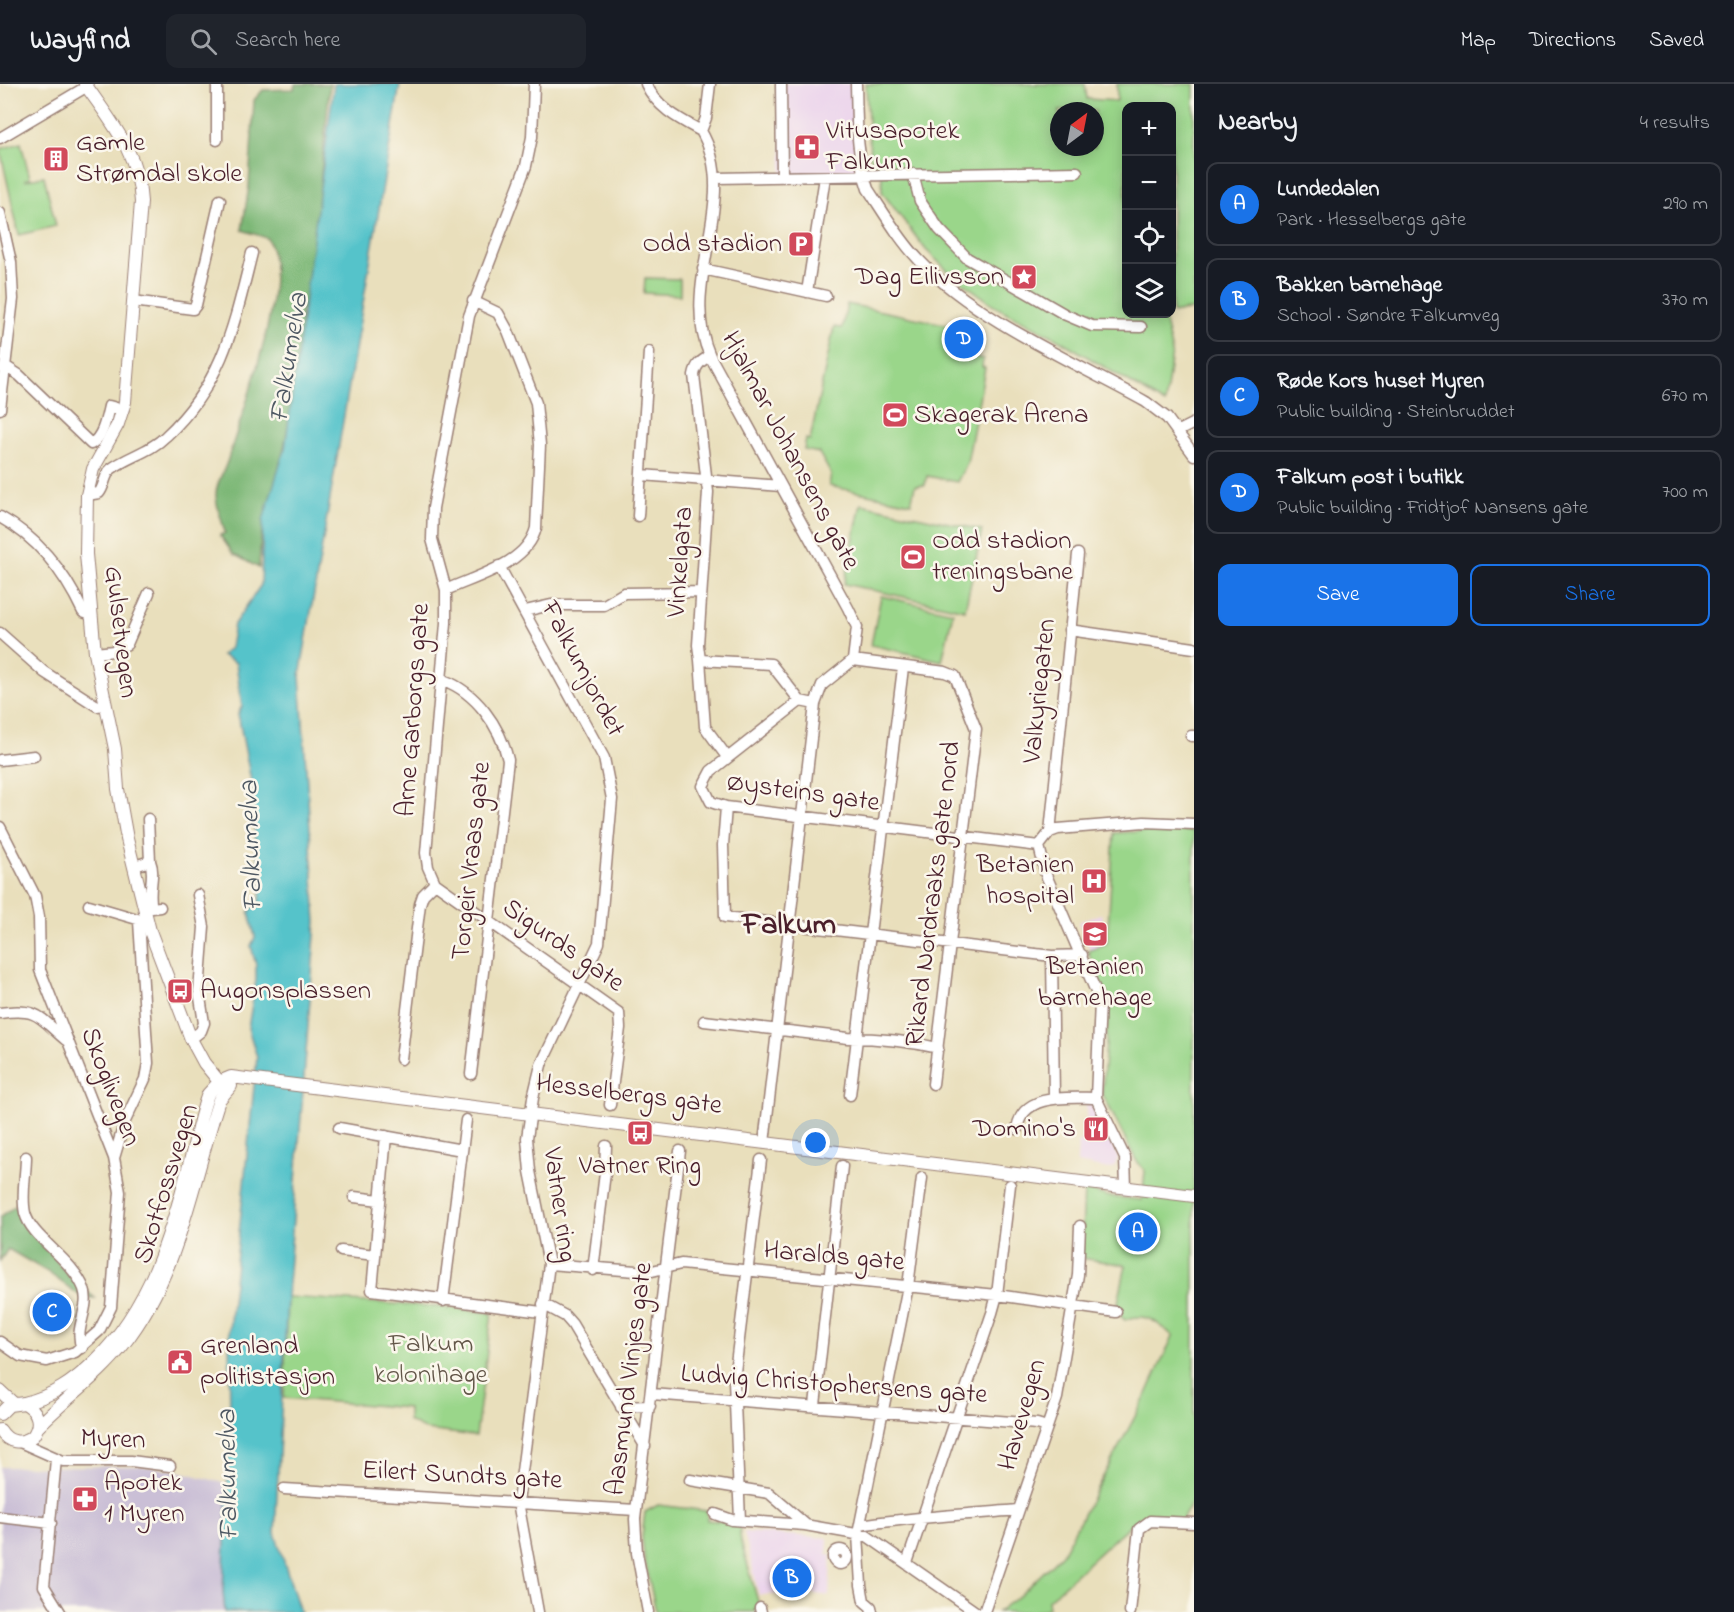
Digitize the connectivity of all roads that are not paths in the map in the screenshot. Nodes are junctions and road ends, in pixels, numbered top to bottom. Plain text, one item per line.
1 (217, 84) edge
2 (534, 84) edge
3 (646, 84) edge
4 (710, 84) edge
5 (781, 84) edge
6 (856, 84) edge
7 (86, 86) edge
8 (701, 131) junction
9 (0, 138) edge
10 (217, 140) dead end
11 (1077, 172) dead end
12 (913, 174) junction
13 (863, 176) junction
14 (782, 177) junction
15 (825, 177) junction
16 (717, 178) junction
17 (220, 200) dead end
18 (0, 213) edge
19 (252, 253) dead end
20 (703, 269) junction
21 (807, 292) junction
22 (826, 296) dead end
23 (133, 301) junction
24 (473, 301) junction
25 (1141, 327) dead end
26 (649, 352) dead end
27 (710, 356) junction
28 (5, 366) junction
29 (0, 409) edge
30 (123, 410) junction
31 (1194, 423) edge
32 (1178, 431) junction
33 (1194, 455) edge
34 (642, 475) junction
35 (707, 480) junction
36 (781, 486) junction
37 (87, 495) junction
38 (638, 516) dead end
39 (0, 517) edge
40 (1078, 554) dead end
41 (499, 566) junction
42 (446, 590) junction
43 (701, 592) junction
44 (149, 593) dead end
45 (525, 610) junction
46 (91, 615) junction
47 (1069, 630) junction
48 (0, 633) edge
49 (1194, 648) edge
50 (95, 653) junction
51 (700, 660) junction
52 (853, 660) junction
53 (903, 668) junction
54 (443, 680) junction
55 (801, 701) junction
56 (815, 704) junction
57 (105, 705) junction
58 (34, 756) dead end
59 (728, 757) junction
60 (0, 760) edge
61 (726, 807) junction
62 (802, 816) junction
63 (148, 819) dead end
64 (1194, 824) edge
65 (0, 827) edge
66 (883, 827) junction
67 (1050, 832) junction
68 (964, 837) junction
69 (1039, 846) junction
70 (150, 861) junction
71 (135, 866) junction
72 (435, 883) junction
73 (198, 895) dead end
74 (89, 904) dead end
75 (160, 907) dead end
76 (143, 921) junction
77 (489, 922) junction
78 (789, 925) junction
79 (869, 934) junction
80 (950, 943) junction
81 (1082, 955) junction
82 (1052, 956) junction
83 (580, 987) junction
84 (0, 1013) edge
85 (704, 1022) dead end
86 (776, 1030) junction
87 (858, 1038) junction
88 (191, 1040) junction
89 (69, 1041) junction
90 (938, 1048) junction
91 (401, 1059) dead end
92 (471, 1074) dead end
93 (933, 1084) dead end
94 (222, 1086) junction
95 (850, 1095) dead end
96 (1054, 1097) junction
97 (1096, 1098) junction
98 (610, 1105) dead end
99 (531, 1111) junction
100 (466, 1120) dead end
101 (339, 1128) dead end
102 (1017, 1129) dead end
103 (386, 1136) junction
104 (765, 1140) junction
105 (606, 1146) dead end
106 (462, 1150) junction
107 (680, 1151) dead end
108 (26, 1157) dead end
109 (114, 1158) junction
110 (761, 1160) dead end
111 (842, 1166) dead end
112 (922, 1178) dead end
113 (1127, 1182) junction
114 (1010, 1185) dead end
115 (1141, 1185) junction
116 (1194, 1190) edge
117 (1194, 1196) edge
118 (354, 1197) dead end
119 (381, 1197) junction
120 (1080, 1226) dead end
121 (341, 1251) dead end
122 (375, 1255) junction
123 (549, 1264) junction
124 (666, 1267) junction
125 (593, 1270) junction
126 (748, 1271) junction
127 (830, 1278) junction
128 (908, 1286) junction
129 (997, 1295) junction
130 (442, 1301) junction
131 (1072, 1304) junction
132 (542, 1308) junction
133 (1116, 1312) dead end
134 (0, 1342) edge
135 (82, 1348) junction
136 (0, 1390) edge
137 (652, 1394) junction
138 (734, 1400) junction
139 (18, 1403) junction
140 (814, 1405) junction
141 (650, 1406) junction
142 (621, 1407) junction
143 (883, 1412) junction
144 (0, 1414) edge
145 (957, 1417) junction
146 (1047, 1427) junction
147 (0, 1430) edge
148 (37, 1430) junction
149 (10, 1441) edge
150 (645, 1446) junction
151 (56, 1459) junction
152 (170, 1466) dead end
153 (690, 1480) dead end
154 (741, 1488) junction
155 (284, 1489) dead end
156 (518, 1502) junction
157 (636, 1510) junction
158 (1017, 1510) junction
159 (715, 1514) dead end
160 (923, 1516) junction
161 (0, 1517) edge
162 (740, 1520) junction
163 (51, 1522) junction
164 (1194, 1524) edge
165 (805, 1525) junction
166 (859, 1529) junction
167 (907, 1563) junction
168 (60, 1612) edge
169 (538, 1612) edge
170 (648, 1612) edge
171 (872, 1612) edge
172 (976, 1612) edge
173 (984, 1612) edge
174 (1130, 1612) edge

1 - 10 street
2 - 24 street, Arne Garborgs gate
3 - 8 street
4 - 8 street
5 - 14 street
6 - 13 street
7 - 9 street
7 - 23 main road, Gulsetvegen
8 - 16 street, Hjalmar Johansens gate
11 - 12 street
12 - 13 street
12 - 25 street
13 - 15 street
13 - 32 street
14 - 15 street
14 - 16 street
15 - 21 street
16 - 20 street, Hjalmar Johansens gate
17 - 23 street
18 - 28 street
19 - 37 street
20 - 21 street
20 - 27 street, Hjalmar Johansens gate
21 - 22 street
23 - 30 main road, Gulsetvegen
24 - 41 street
24 - 42 street, Arne Garborgs gate
26 - 34 street
27 - 35 street, Vinkelgata
27 - 36 street, Hjalmar Johansens gate
28 - 29 street
28 - 30 street
30 - 37 main road, Gulsetvegen
31 - 32 street
32 - 33 street
34 - 35 street
34 - 38 street
35 - 36 street
35 - 43 street, Vinkelgata
36 - 52 street, Hjalmar Johansens gate
37 - 46 main road, Gulsetvegen
39 - 46 street
40 - 47 street, Valkyriegaten
41 - 42 street
41 - 45 street, Falkumjordet
42 - 54 street, Arne Garborgs gate
43 - 45 street
43 - 51 street, Vinkelgata
44 - 50 street
45 - 83 street, Falkumjordet
46 - 50 main road, Gulsetvegen
47 - 49 street
47 - 67 street, Valkyriegaten
48 - 57 street
50 - 57 main road, Gulsetvegen
51 - 55 street
51 - 59 street, Vinkelgata
52 - 53 street
52 - 56 street
53 - 66 street
53 - 68 street, Rikard Nordraaks gate nord
54 - 72 street, Arne Garborgs gate
54 - 77 street, Torgeir Vraas gate
55 - 56 street
55 - 59 street, Øysteins gate
56 - 62 street
57 - 71 main road, Gulsetvegen
58 - 60 street
59 - 61 street, Øysteins gate
61 - 62 street, Øysteins gate
61 - 78 street
62 - 66 street, Øysteins gate
62 - 78 street
63 - 70 street
64 - 67 street
65 - 89 street, Skoglivegen
66 - 68 street, Øysteins gate
66 - 79 street
67 - 69 street
68 - 69 street, Øysteins gate
68 - 80 street, Rikard Nordraaks gate nord
69 - 81 street
70 - 71 street
70 - 75 street
71 - 76 main road, Gulsetvegen
72 - 77 street, Sigurds gate
72 - 91 street
73 - 88 street
74 - 76 street
76 - 88 main road, Gulsetvegen
76 - 109 street
77 - 83 street, Sigurds gate
77 - 92 street, Torgeir Vraas gate
78 - 79 street
78 - 86 street
79 - 80 street
79 - 87 street
80 - 82 street
80 - 90 street, Rikard Nordraaks gate nord
81 - 82 street
81 - 97 street
82 - 96 street
83 - 98 street, Sigurds gate
83 - 99 street, Vatner ring
84 - 89 street
85 - 86 street
86 - 87 street
86 - 104 street
87 - 90 street
87 - 95 street
88 - 94 main road, Gulsetvegen
89 - 109 street, Skoglivegen
90 - 93 street, Rikard Nordraaks gate nord
94 - 99 main road, Hesselbergs gate
94 - 139 main road, Skotfossvegen
94 - 148 main road, Skotfossvegen
96 - 97 street
96 - 102 street
97 - 113 street
99 - 104 main road, Hesselbergs gate
99 - 123 street, Vatner ring
100 - 106 street
101 - 103 street
103 - 106 street
103 - 119 street
104 - 113 main road, Hesselbergs gate
105 - 125 street
106 - 130 street
107 - 124 street, Aasmund Vinjes gate
108 - 135 street
109 - 135 street, Skoglivegen
110 - 126 street
111 - 127 street
112 - 128 street
113 - 115 main road, Hesselbergs gate
114 - 129 street
115 - 116 main road, Hesselbergs gate
115 - 117 main road, Hesselbergs gate
118 - 119 street
119 - 122 street
120 - 131 street, Havevegen
121 - 122 street
122 - 130 street
123 - 125 street, Haralds gate
123 - 132 street, Vatner ring
124 - 125 street, Haralds gate
124 - 126 street, Haralds gate
124 - 137 street, Aasmund Vinjes gate
126 - 127 street, Haralds gate
126 - 138 street
127 - 128 street, Haralds gate
127 - 140 street
128 - 129 street, Haralds gate
128 - 143 street
129 - 131 street, Haralds gate
129 - 145 street
130 - 132 street
131 - 133 street, Haralds gate
131 - 146 street, Havevegen
132 - 142 street
132 - 156 street, Vatner ring
134 - 135 street, Skoglivegen
136 - 139 main road
137 - 138 street, Ludvig Christophersens gate
137 - 141 street, Aasmund Vinjes gate
138 - 140 street, Ludvig Christophersens gate
138 - 154 street
139 - 144 main road
139 - 148 main road
140 - 143 street, Ludvig Christophersens gate
141 - 142 street, Ludvig Christophersens gate
141 - 150 street, Aasmund Vinjes gate
142 - 150 street
143 - 145 street, Ludvig Christophersens gate
143 - 166 street
145 - 146 street, Ludvig Christophersens gate
145 - 160 street
146 - 158 street, Havevegen
147 - 149 main road
148 - 149 main road, Skotfossvegen
148 - 151 street, Myren
149 - 151 street, Myren
150 - 157 street, Aasmund Vinjes gate
151 - 152 street, Myren
151 - 163 street
153 - 154 street
154 - 162 street
154 - 165 street
155 - 156 street, Eilert Sundts gate
156 - 157 street, Eilert Sundts gate
156 - 169 street, Vatner ring
157 - 170 street, Aasmund Vinjes gate
158 - 160 street
158 - 173 street, Havevegen
159 - 162 street
160 - 166 street
160 - 167 street
161 - 163 street
162 - 165 street
163 - 168 street
164 - 174 street
165 - 166 street
166 - 167 street
166 - 171 street
167 - 172 street

